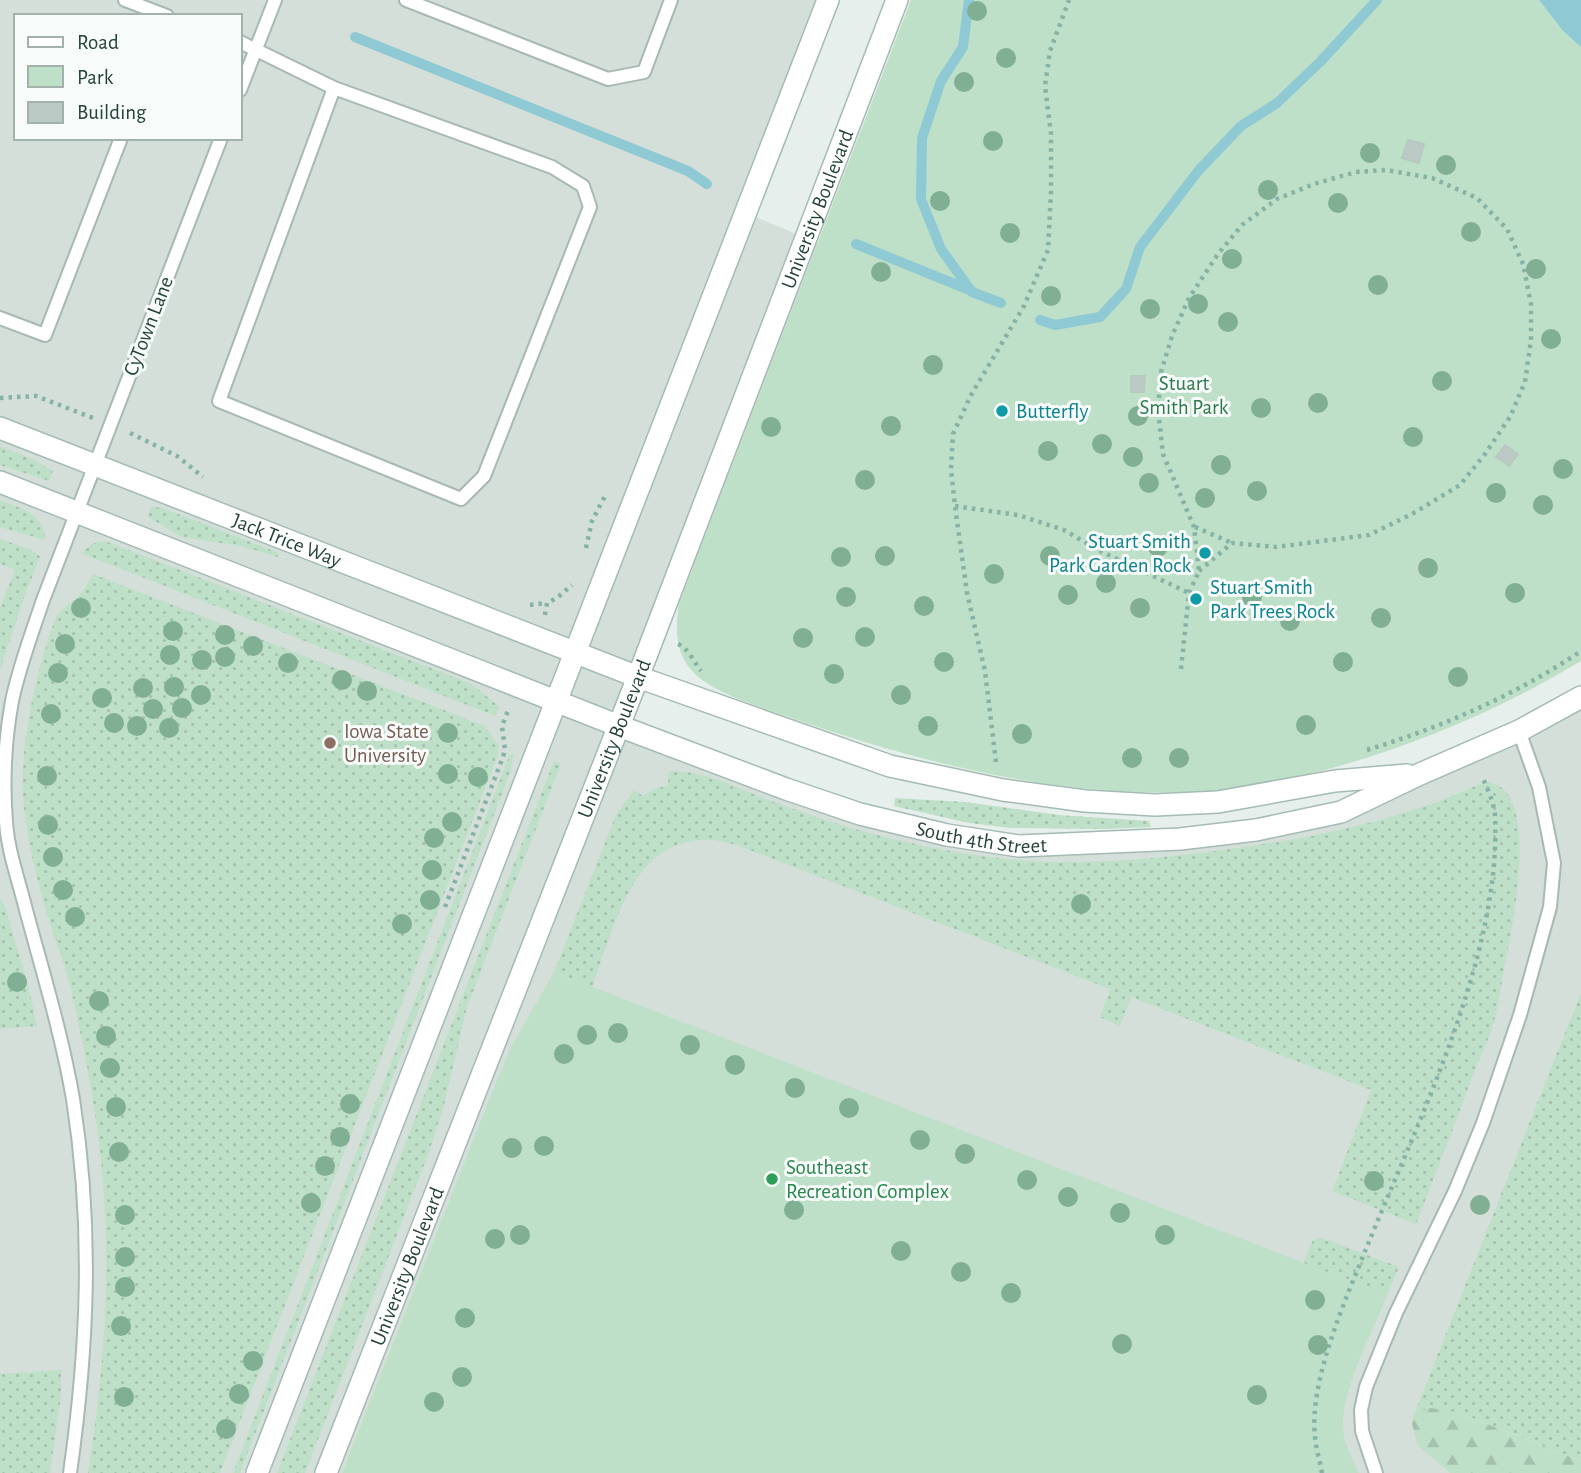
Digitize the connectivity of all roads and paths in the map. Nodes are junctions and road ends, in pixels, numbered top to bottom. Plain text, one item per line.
1 (125, 0) edge
2 (275, 0) edge
3 (407, 0) edge
4 (671, 0) edge
5 (828, 0) edge
6 (897, 0) edge
7 (1069, 0) edge
8 (162, 14) edge
9 (242, 43) edge
10 (256, 48) junction
11 (242, 85) edge
12 (334, 88) junction
13 (120, 140) edge
14 (220, 140) edge
15 (0, 318) edge
16 (0, 398) edge
17 (77, 412) dead end
18 (0, 428) edge
19 (95, 464) junction
20 (0, 482) edge
21 (603, 500) dead end
22 (955, 506) junction
23 (76, 514) junction
24 (1194, 527) junction
25 (1232, 543) junction
26 (584, 555) dead end
27 (1199, 571) junction
28 (575, 582) dead end
29 (1189, 593) junction
30 (559, 596) junction
31 (547, 610) dead end
32 (591, 610) junction
33 (655, 635) junction
34 (1581, 651) edge
35 (575, 652) junction
36 (1181, 669) dead end
37 (706, 675) dead end
38 (638, 677) junction
39 (1581, 697) edge
40 (556, 701) junction
41 (506, 715) dead end
42 (619, 726) junction
43 (1519, 731) junction
44 (1364, 751) dead end
45 (498, 769) dead end
46 (996, 769) dead end
47 (1420, 774) junction
48 (1484, 782) dead end
49 (5, 851) edge
50 (70, 1473) edge
51 (257, 1473) edge
52 (326, 1473) edge
53 (1322, 1473) edge
54 (1376, 1473) edge

1 - 8 lane
2 - 10 lane
3 - 4 lane
5 - 32 main road
6 - 33 main road, University Boulevard
7 - 22 path
9 - 10 lane
10 - 11 lane
10 - 12 lane
12 - 12 lane
13 - 15 lane
14 - 19 lane, CyTown Lane
16 - 17 path
18 - 19 main road, Jack Trice Way
19 - 23 lane, CyTown Lane
19 - 35 main road, Jack Trice Way
20 - 23 main road
21 - 26 path
22 - 29 path
22 - 46 path
23 - 40 main road
23 - 49 lane, CyTown Lane
24 - 25 path
24 - 25 path
24 - 27 path
25 - 27 path
27 - 29 path
28 - 30 path
29 - 36 path
30 - 31 path
30 - 32 path
32 - 35 main road
33 - 37 path
33 - 38 main road, University Boulevard
34 - 44 path
35 - 38 main road, South 4th Street
35 - 40 main road
38 - 42 main road, University Boulevard
38 - 47 main road, South 4th Street
39 - 43 main road, South 4th Street
40 - 42 main road, South 4th Street
40 - 51 main road
41 - 45 path
42 - 47 main road, South 4th Street
42 - 52 main road, University Boulevard
43 - 47 main road, South 4th Street
43 - 54 lane
48 - 53 path
49 - 50 lane, CyTown Lane

